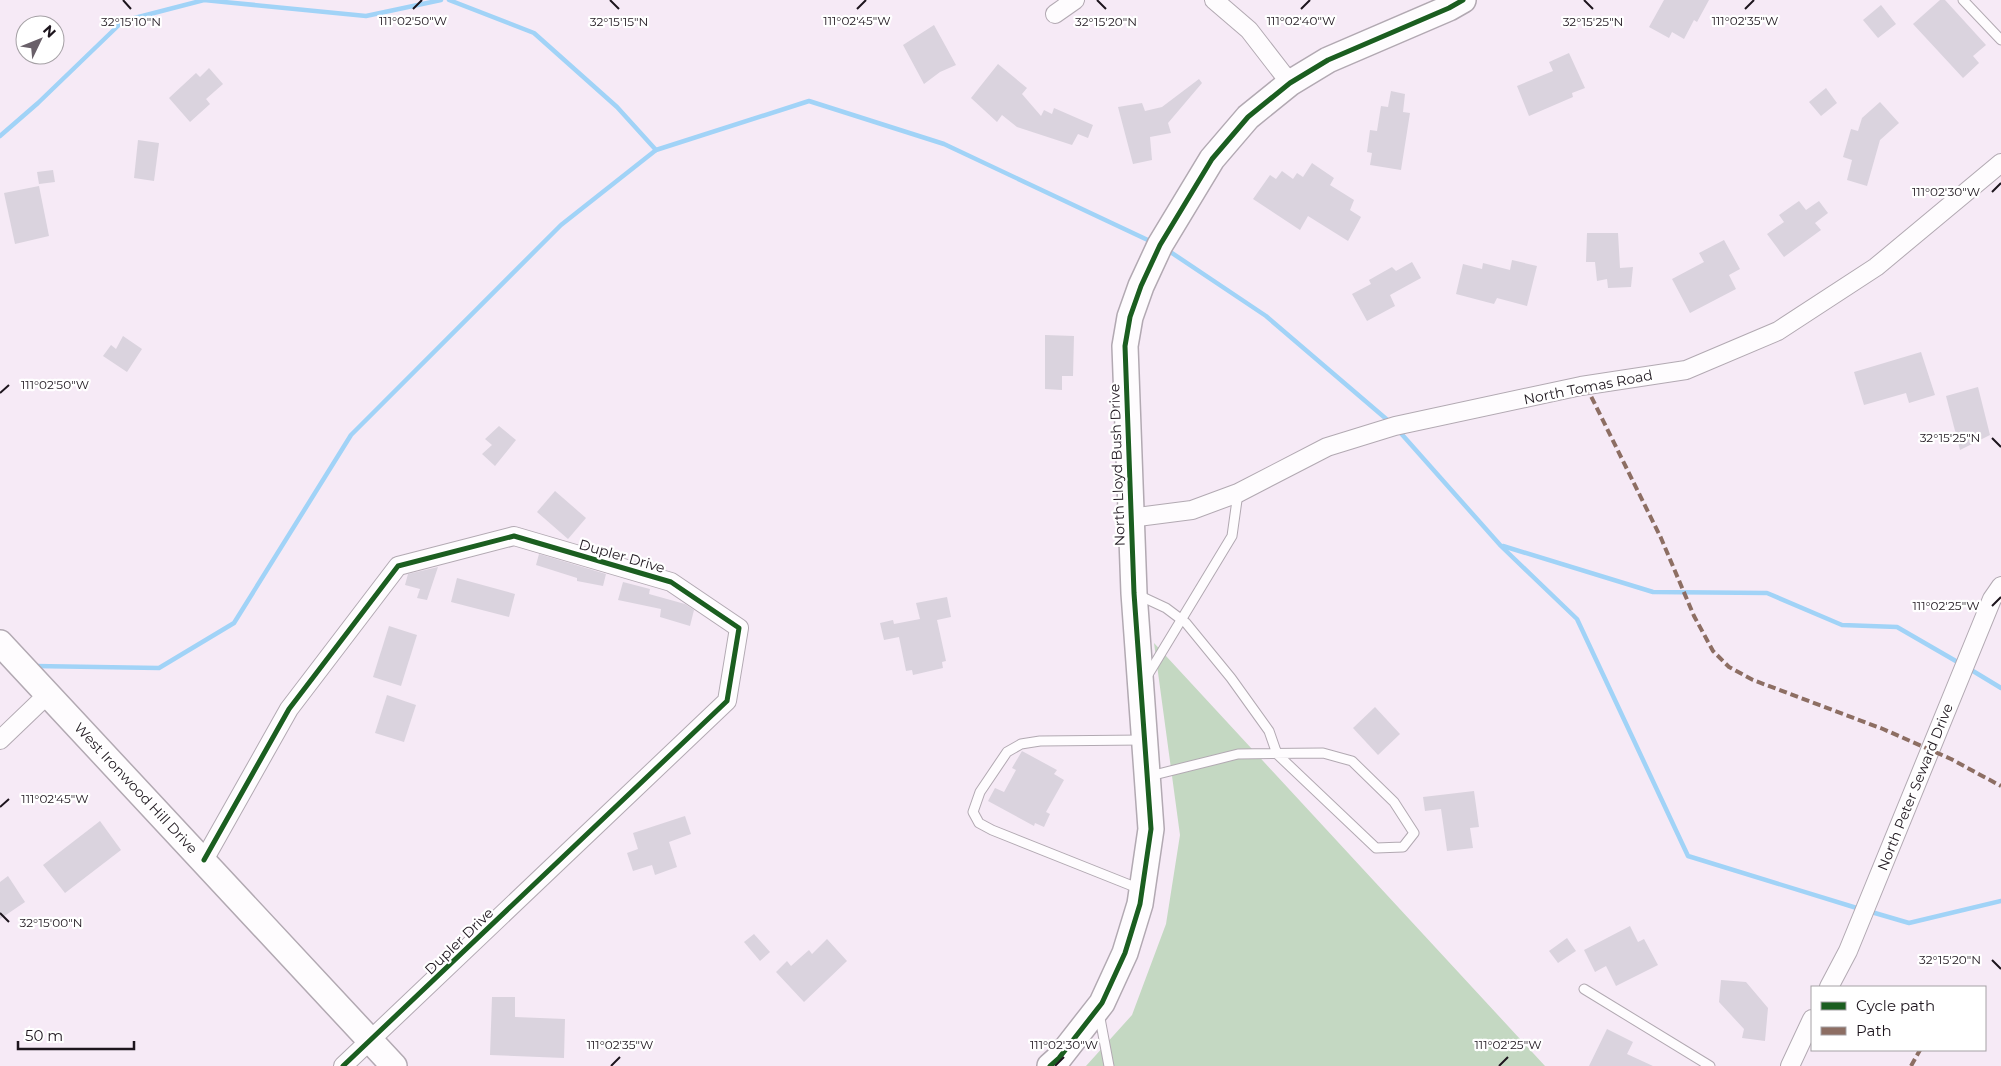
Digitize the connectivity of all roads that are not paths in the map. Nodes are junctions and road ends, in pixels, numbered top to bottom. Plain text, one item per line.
1 (1075, 0) edge
2 (1214, 0) edge
3 (1463, 0) edge
4 (1963, 0) edge
5 (1055, 14) dead end
6 (2001, 40) edge
7 (1290, 82) junction
8 (2001, 163) edge
9 (1238, 493) junction
10 (1130, 518) junction
11 (2001, 586) edge
12 (1134, 593) junction
13 (1182, 620) junction
14 (0, 643) edge
15 (1140, 686) junction
16 (48, 694) junction
17 (0, 740) edge
18 (1144, 740) junction
19 (1277, 754) junction
20 (1147, 777) junction
21 (204, 860) junction
22 (1142, 890) junction
23 (1830, 986) edge
24 (1584, 989) dead end
25 (1098, 1008) junction
26 (1811, 1021) edge
27 (370, 1040) junction
28 (1055, 1065) edge
29 (343, 1066) edge
30 (394, 1066) edge
31 (1109, 1066) edge
32 (1710, 1066) edge
33 (1790, 1066) edge

1 - 5 street
2 - 7 street
3 - 7 street, North Lloyd Bush Drive
4 - 6 lane
7 - 10 street, North Lloyd Bush Drive
8 - 9 street, North Tomas Road
9 - 10 street, North Tomas Road
9 - 13 lane
10 - 12 street, North Lloyd Bush Drive
11 - 23 street, North Peter Seward Drive
12 - 13 lane
12 - 15 street, North Lloyd Bush Drive
13 - 15 lane
13 - 19 lane
14 - 16 street, West Ironwood Hill Drive
15 - 18 street, North Lloyd Bush Drive
16 - 17 street
16 - 21 street, West Ironwood Hill Drive
18 - 20 street, North Lloyd Bush Drive
18 - 22 lane
19 - 19 lane
19 - 20 lane
20 - 22 street, North Lloyd Bush Drive
21 - 27 street, West Ironwood Hill Drive
21 - 27 street, Dupler Drive
22 - 25 street, North Lloyd Bush Drive
24 - 32 lane
25 - 28 street, North Lloyd Bush Drive
25 - 31 lane
26 - 33 street
27 - 29 street
27 - 30 street, West Ironwood Hill Drive

